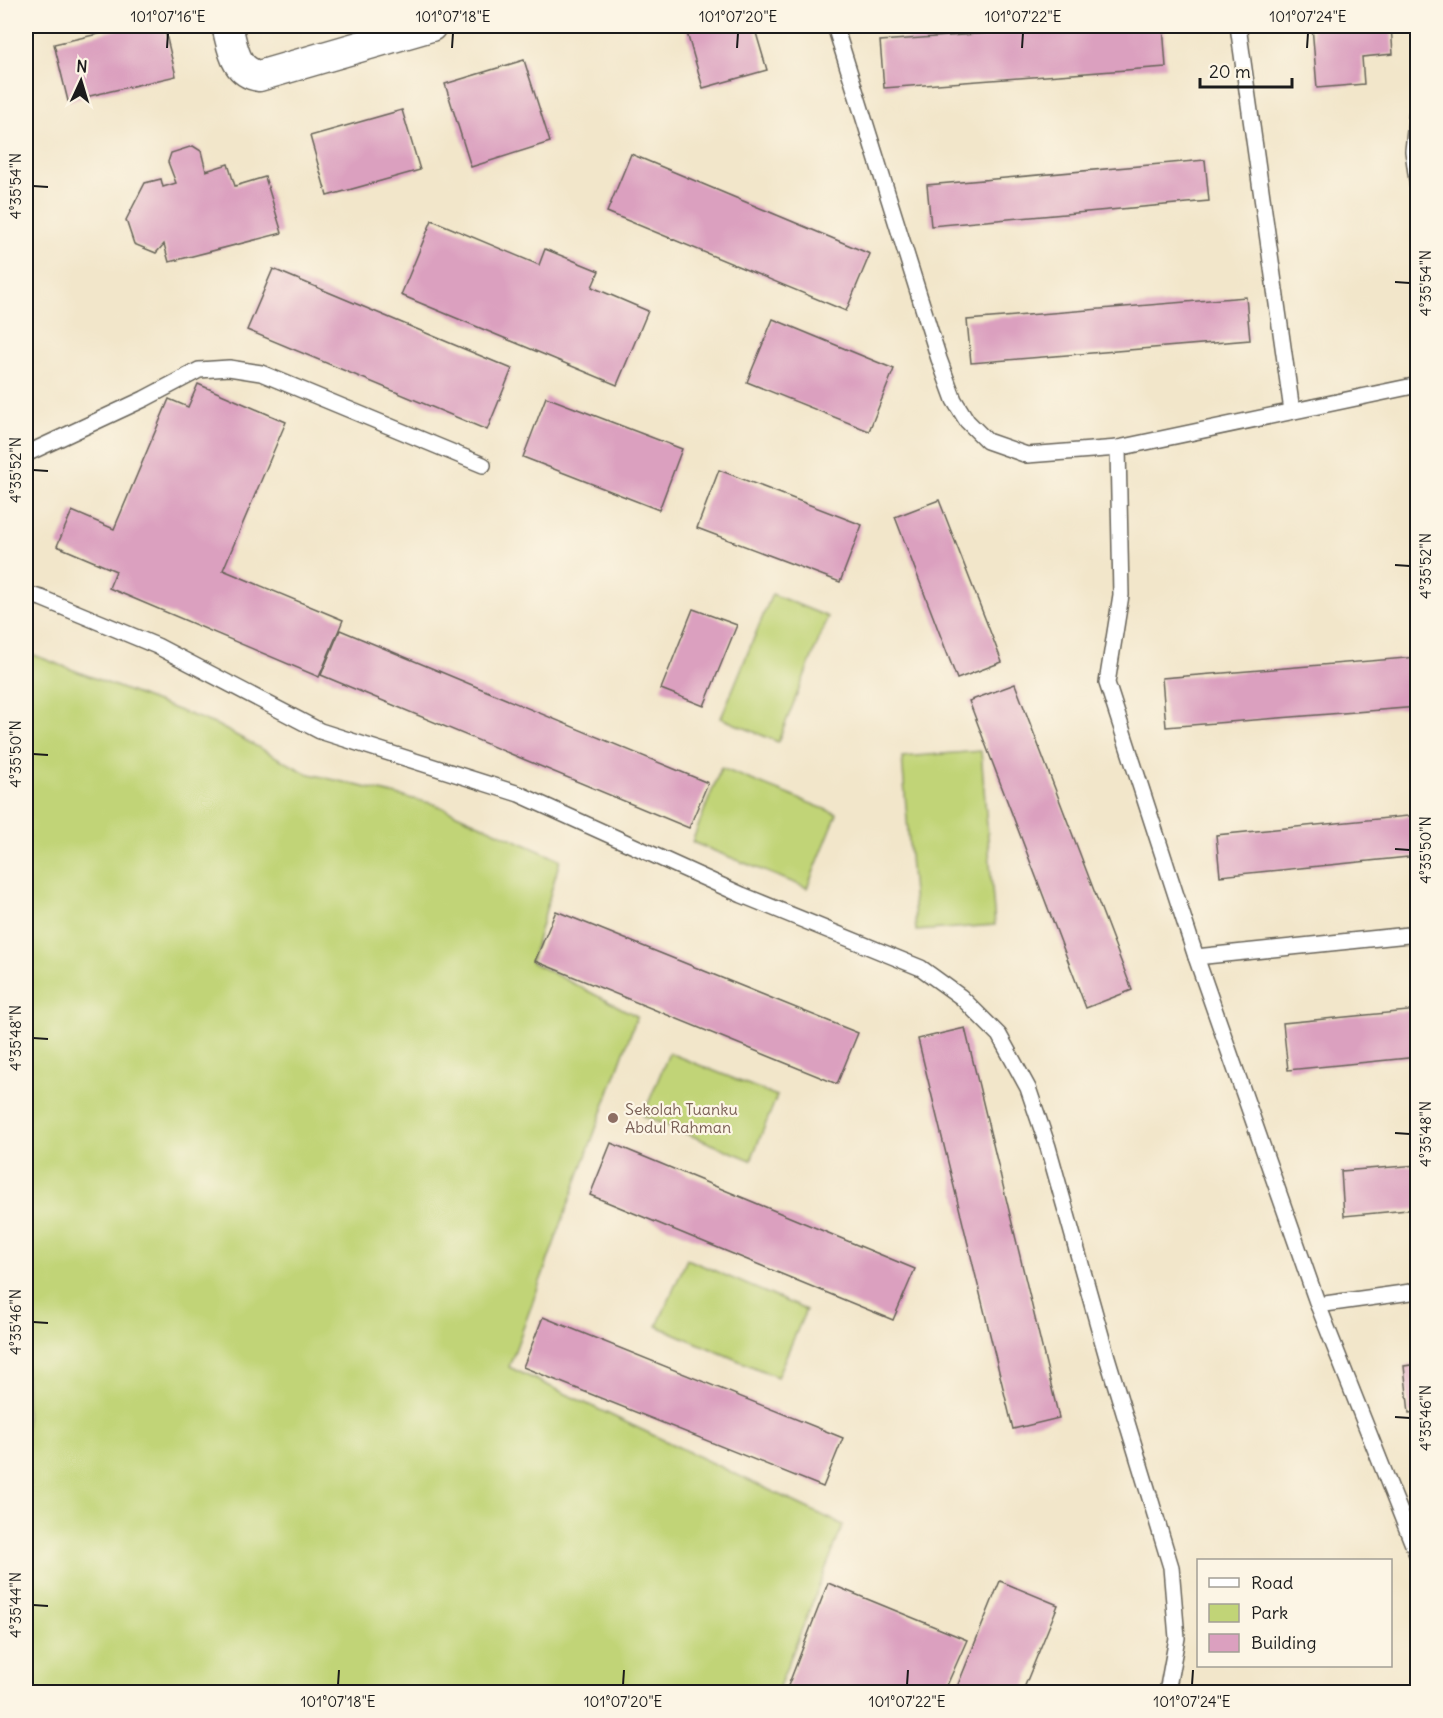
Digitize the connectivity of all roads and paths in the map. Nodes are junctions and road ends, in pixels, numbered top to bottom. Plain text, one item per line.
1 (227, 26) edge
2 (431, 26) edge
3 (835, 26) edge
4 (1238, 26) edge
5 (1418, 102) edge
6 (1418, 188) edge
7 (1418, 385) edge
8 (1292, 411) junction
9 (1118, 448) junction
10 (26, 454) edge
11 (483, 465) dead end
12 (26, 594) edge
13 (1418, 934) edge
14 (1196, 957) junction
15 (1418, 1291) edge
16 (1318, 1305) junction
17 (1418, 1557) edge
18 (1167, 1692) edge

1 - 2 street
3 - 9 lane
4 - 8 lane
5 - 6 lane
7 - 8 lane
8 - 9 lane
9 - 14 lane
10 - 11 lane
12 - 18 lane
13 - 14 lane
14 - 16 lane
15 - 16 lane
16 - 17 lane

